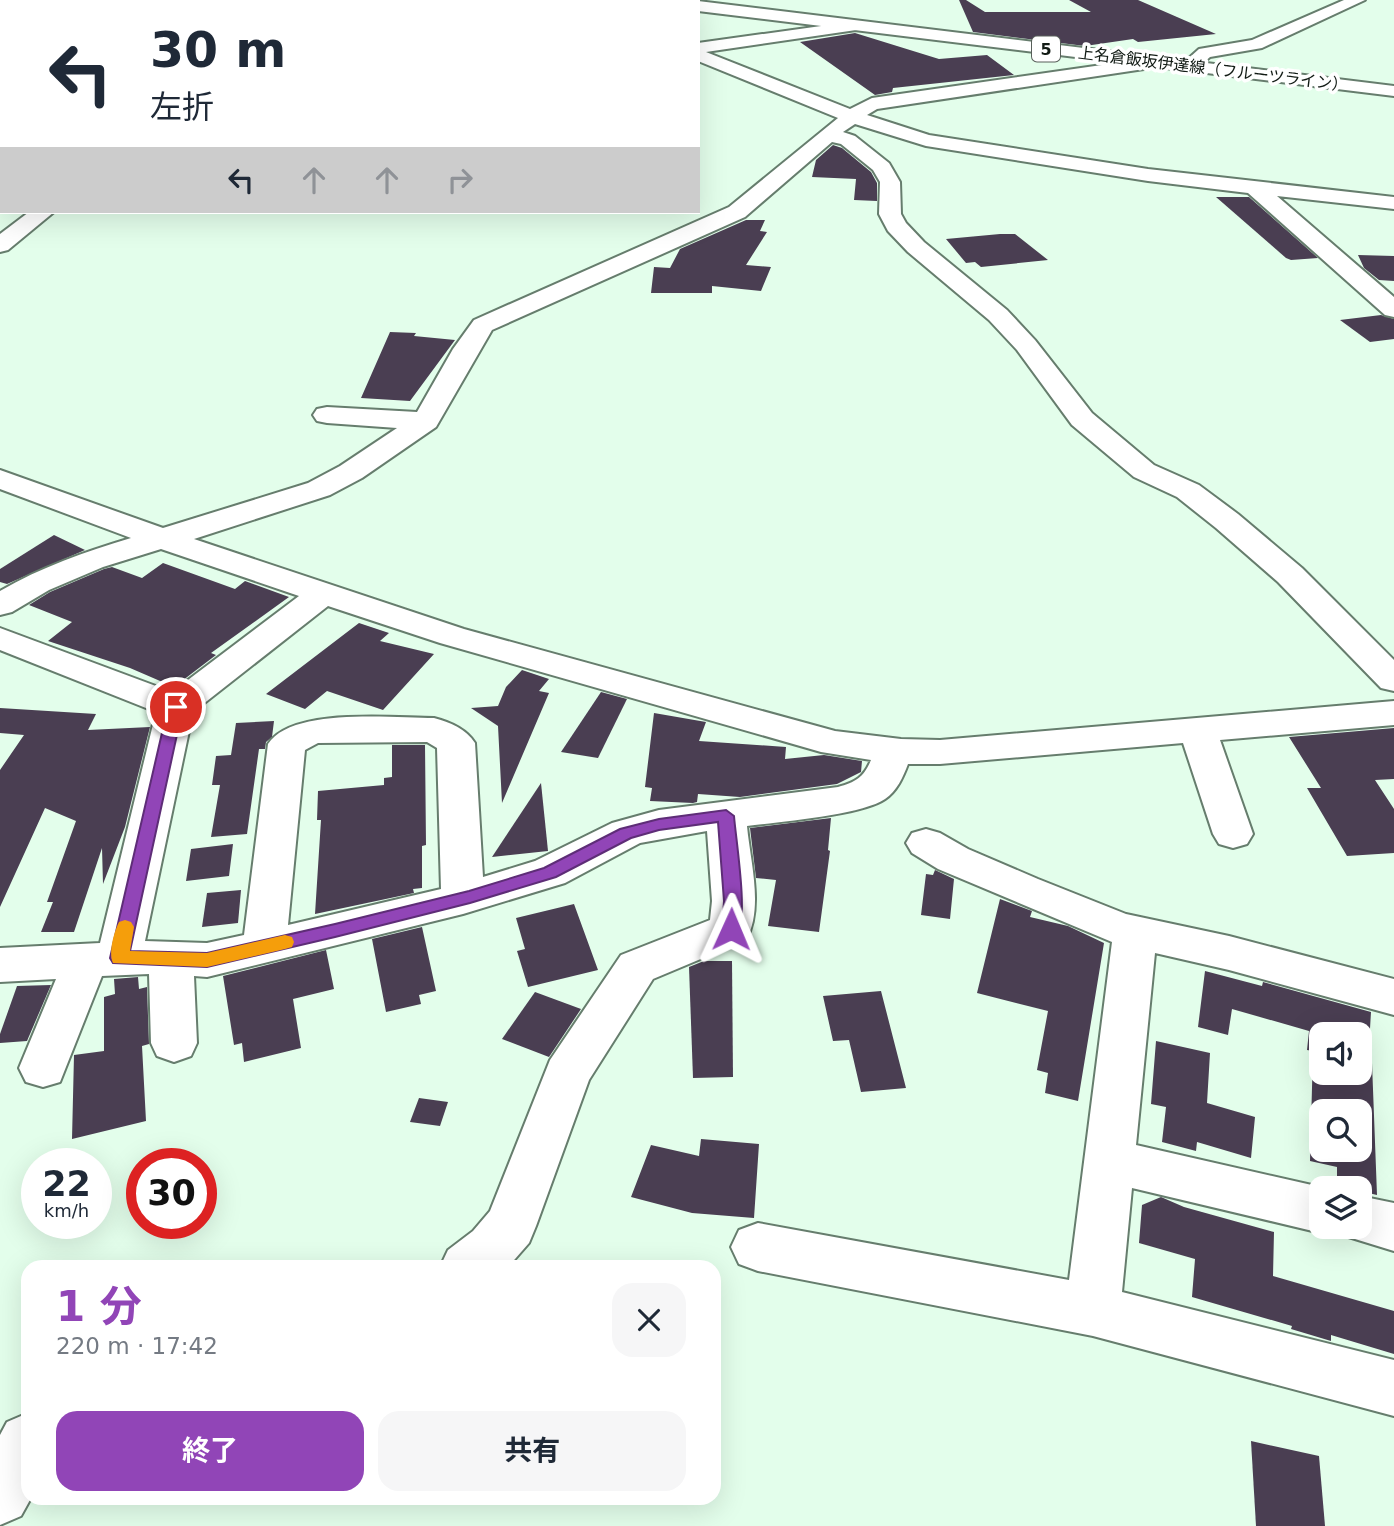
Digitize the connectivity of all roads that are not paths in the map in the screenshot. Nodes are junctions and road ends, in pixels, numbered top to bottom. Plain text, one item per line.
1 (1357, 0) edge
2 (700, 6) edge
3 (857, 26) junction
4 (700, 48) edge
5 (700, 56) edge
6 (1158, 62) junction
7 (1189, 66) junction
8 (1394, 91) edge
9 (842, 126) junction
10 (1254, 187) junction
11 (1394, 203) edge
12 (40, 214) edge
13 (0, 245) edge
14 (1394, 310) edge
15 (327, 415) dead end
16 (426, 421) junction
17 (0, 479) edge
18 (160, 538) junction
19 (325, 592) junction
20 (0, 605) edge
21 (0, 638) edge
22 (1394, 680) edge
23 (176, 707) junction
24 (1394, 713) edge
25 (1197, 729) junction
26 (894, 750) junction
27 (726, 816) junction
28 (1233, 834) dead end
29 (926, 843) dead end
30 (463, 899) junction
31 (1135, 932) junction
32 (264, 947) junction
33 (171, 958) junction
34 (103, 959) junction
35 (0, 965) edge
36 (1394, 997) edge
37 (174, 1043) dead end
38 (43, 1068) dead end
39 (1110, 1161) junction
40 (1309, 1207) edge
41 (1372, 1222) edge
42 (1394, 1227) edge
43 (758, 1247) dead end
44 (476, 1260) edge
45 (1093, 1310) junction
46 (1394, 1388) edge
47 (21, 1456) edge
48 (0, 1495) edge

1 - 7 street
2 - 3 street, 上名倉飯坂伊達線（フルーツライン） / 5
3 - 4 street
3 - 6 street, 上名倉飯坂伊達線（フルーツライン） / 5
5 - 9 street
6 - 7 street, 上名倉飯坂伊達線（フルーツライン） / 5
6 - 9 street
7 - 8 street, 上名倉飯坂伊達線（フルーツライン） / 5
9 - 10 street
9 - 16 street
9 - 22 street
10 - 11 street
10 - 14 street
12 - 13 street
15 - 16 street
16 - 18 street
17 - 18 street
18 - 19 street
18 - 20 street
19 - 23 street
19 - 26 street
21 - 23 street
23 - 34 street
24 - 25 street
25 - 26 street
25 - 28 street
26 - 27 street
27 - 30 street
27 - 44 street
29 - 31 street
30 - 32 street
30 - 32 street
31 - 36 street
31 - 39 street
32 - 33 street
33 - 34 street
33 - 37 street
34 - 35 street
34 - 38 street
39 - 40 street
39 - 45 street
41 - 42 street
43 - 45 street
45 - 46 street
47 - 48 street

